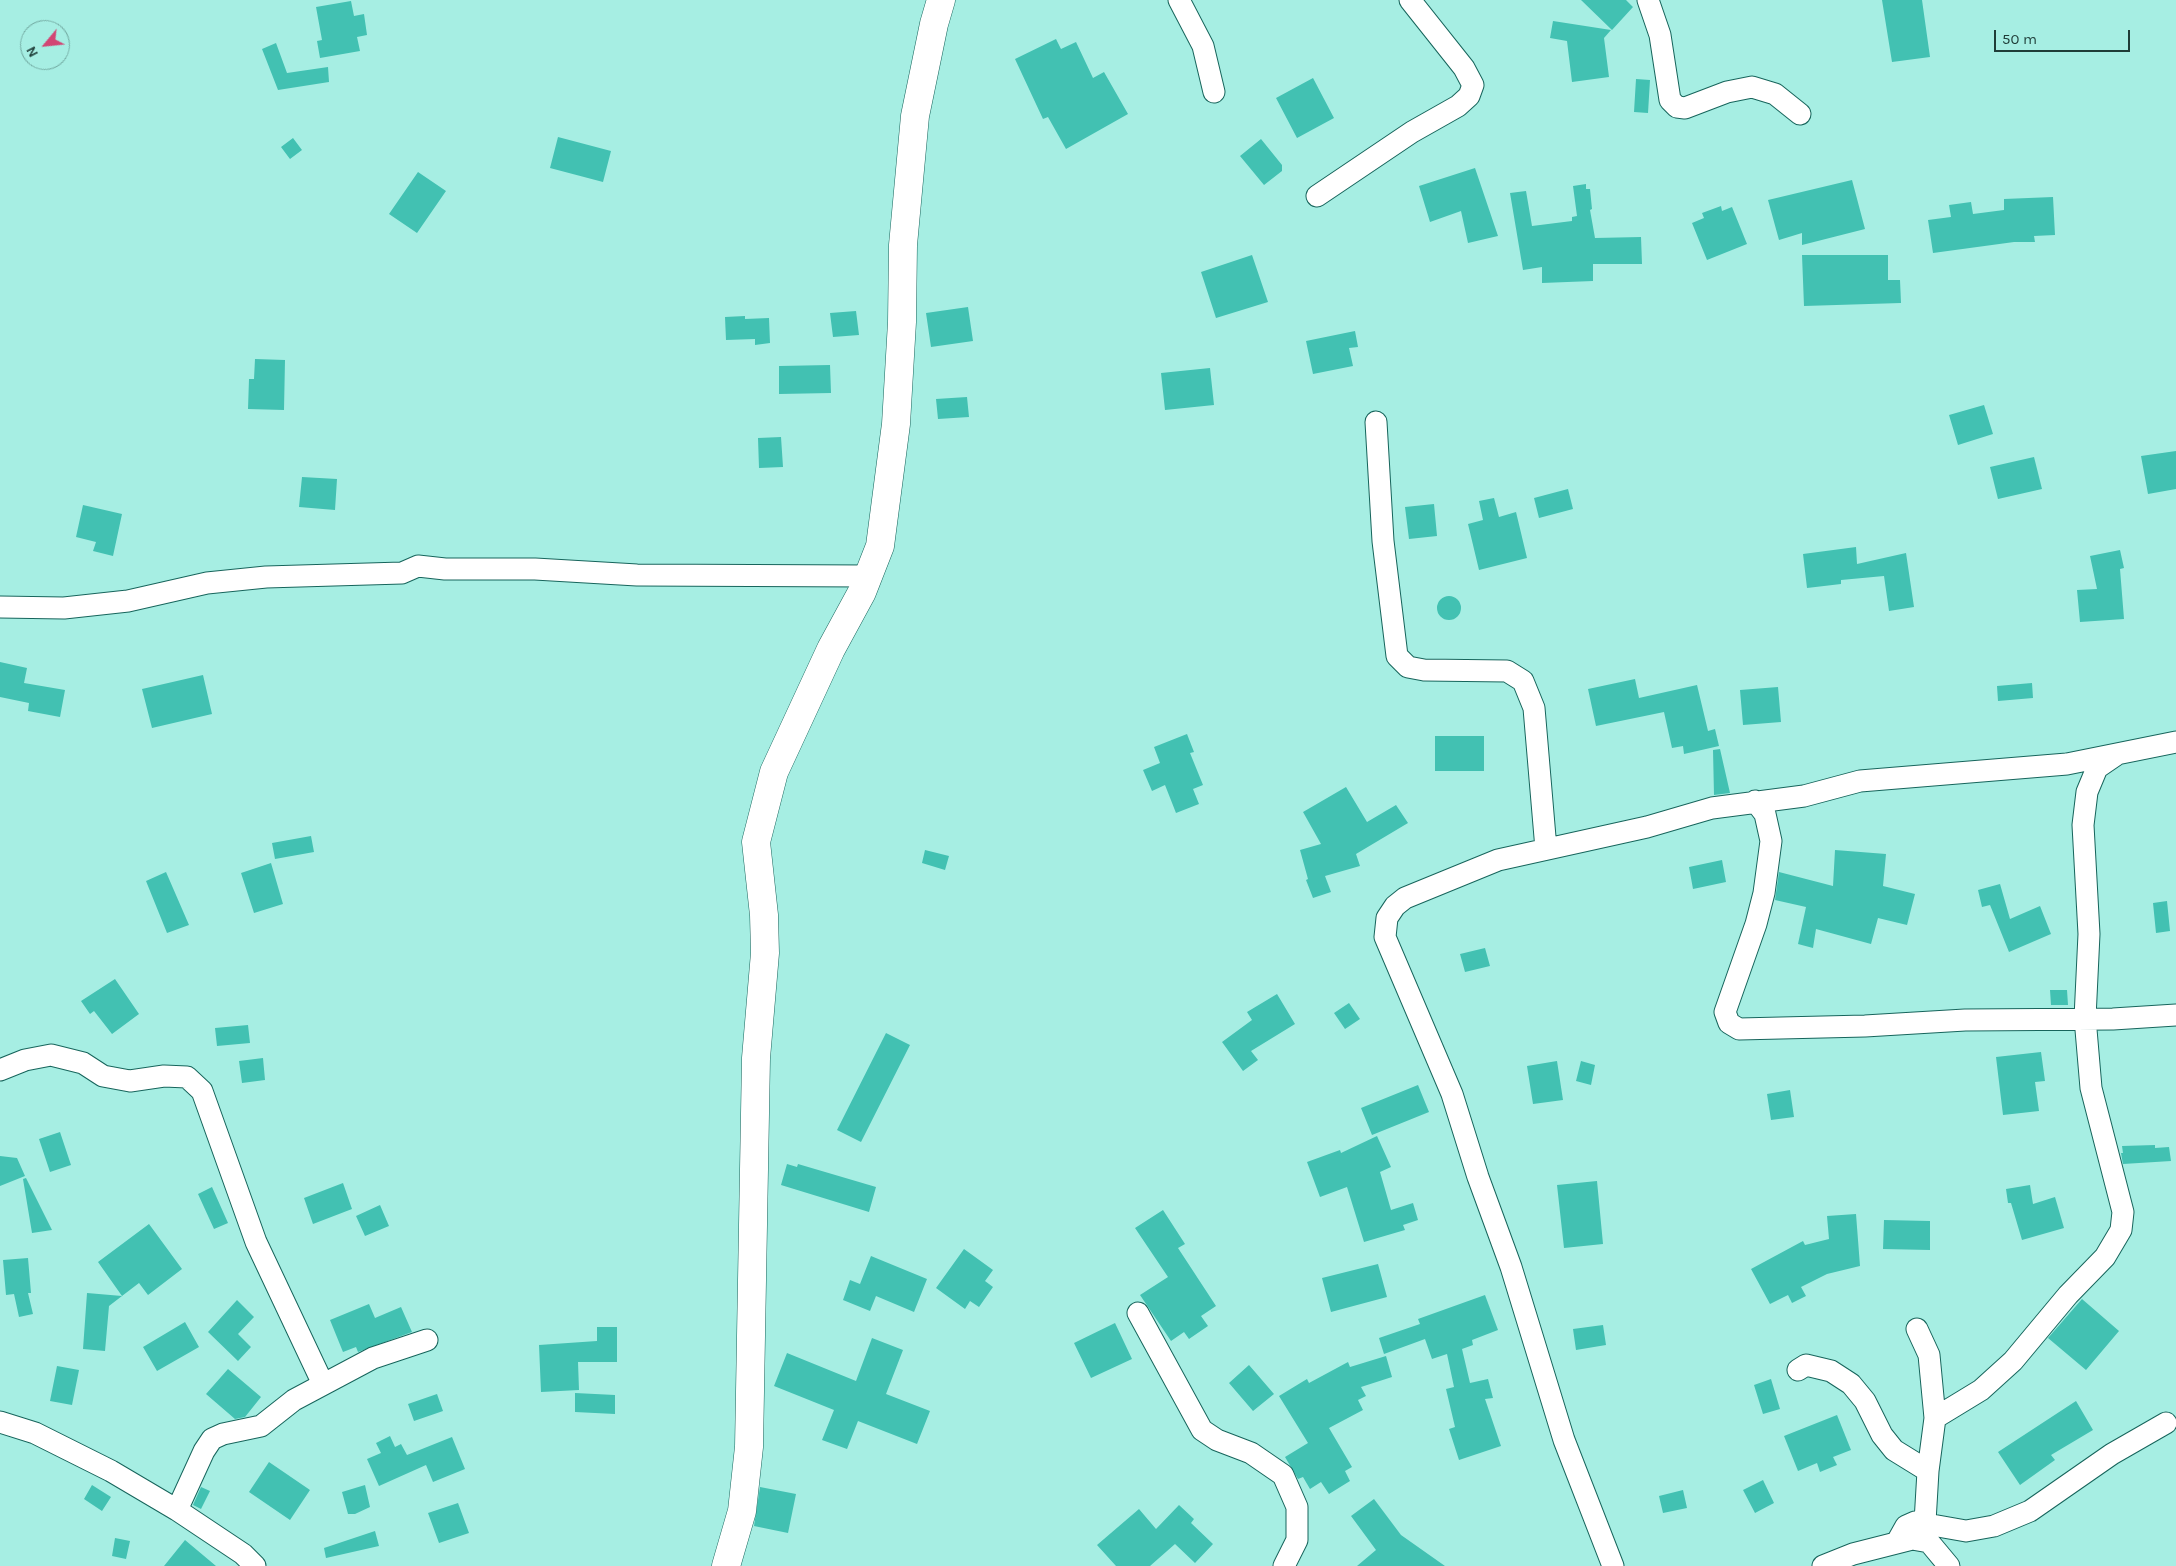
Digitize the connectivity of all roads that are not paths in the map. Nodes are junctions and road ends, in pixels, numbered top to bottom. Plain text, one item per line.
1 (941, 0) edge
2 (1179, 0) edge
3 (1410, 0) edge
4 (1648, 0) edge
5 (1214, 92) dead end
6 (1800, 114) dead end
7 (1317, 196) dead end
8 (1376, 422) dead end
9 (868, 576) junction
10 (0, 607) edge
11 (2176, 742) edge
12 (2120, 752) junction
13 (1756, 801) junction
14 (1546, 849) junction
15 (2176, 1015) edge
16 (2085, 1018) junction
17 (0, 1070) edge
18 (1138, 1313) dead end
19 (1917, 1328) dead end
20 (427, 1340) dead end
21 (1798, 1370) dead end
22 (323, 1384) junction
23 (1935, 1418) junction
24 (0, 1422) edge
25 (2166, 1423) dead end
26 (1928, 1471) junction
27 (177, 1510) junction
28 (1926, 1522) junction
29 (1897, 1542) junction
30 (255, 1566) edge
31 (726, 1566) edge
32 (1284, 1566) edge
33 (1613, 1566) edge
34 (1823, 1566) edge
35 (1949, 1566) edge

1 - 9 street
2 - 5 street
3 - 7 street
4 - 6 street
8 - 14 street
9 - 10 street
9 - 31 street
11 - 12 street
12 - 13 street
12 - 16 street
13 - 14 street
13 - 16 street
14 - 33 street
15 - 16 street
16 - 23 street
17 - 22 street
18 - 32 street
19 - 23 street
20 - 22 street
21 - 26 street
22 - 27 street
23 - 26 street
24 - 27 street
25 - 28 street
26 - 28 street
27 - 30 street
28 - 29 street
29 - 34 street
29 - 35 street

